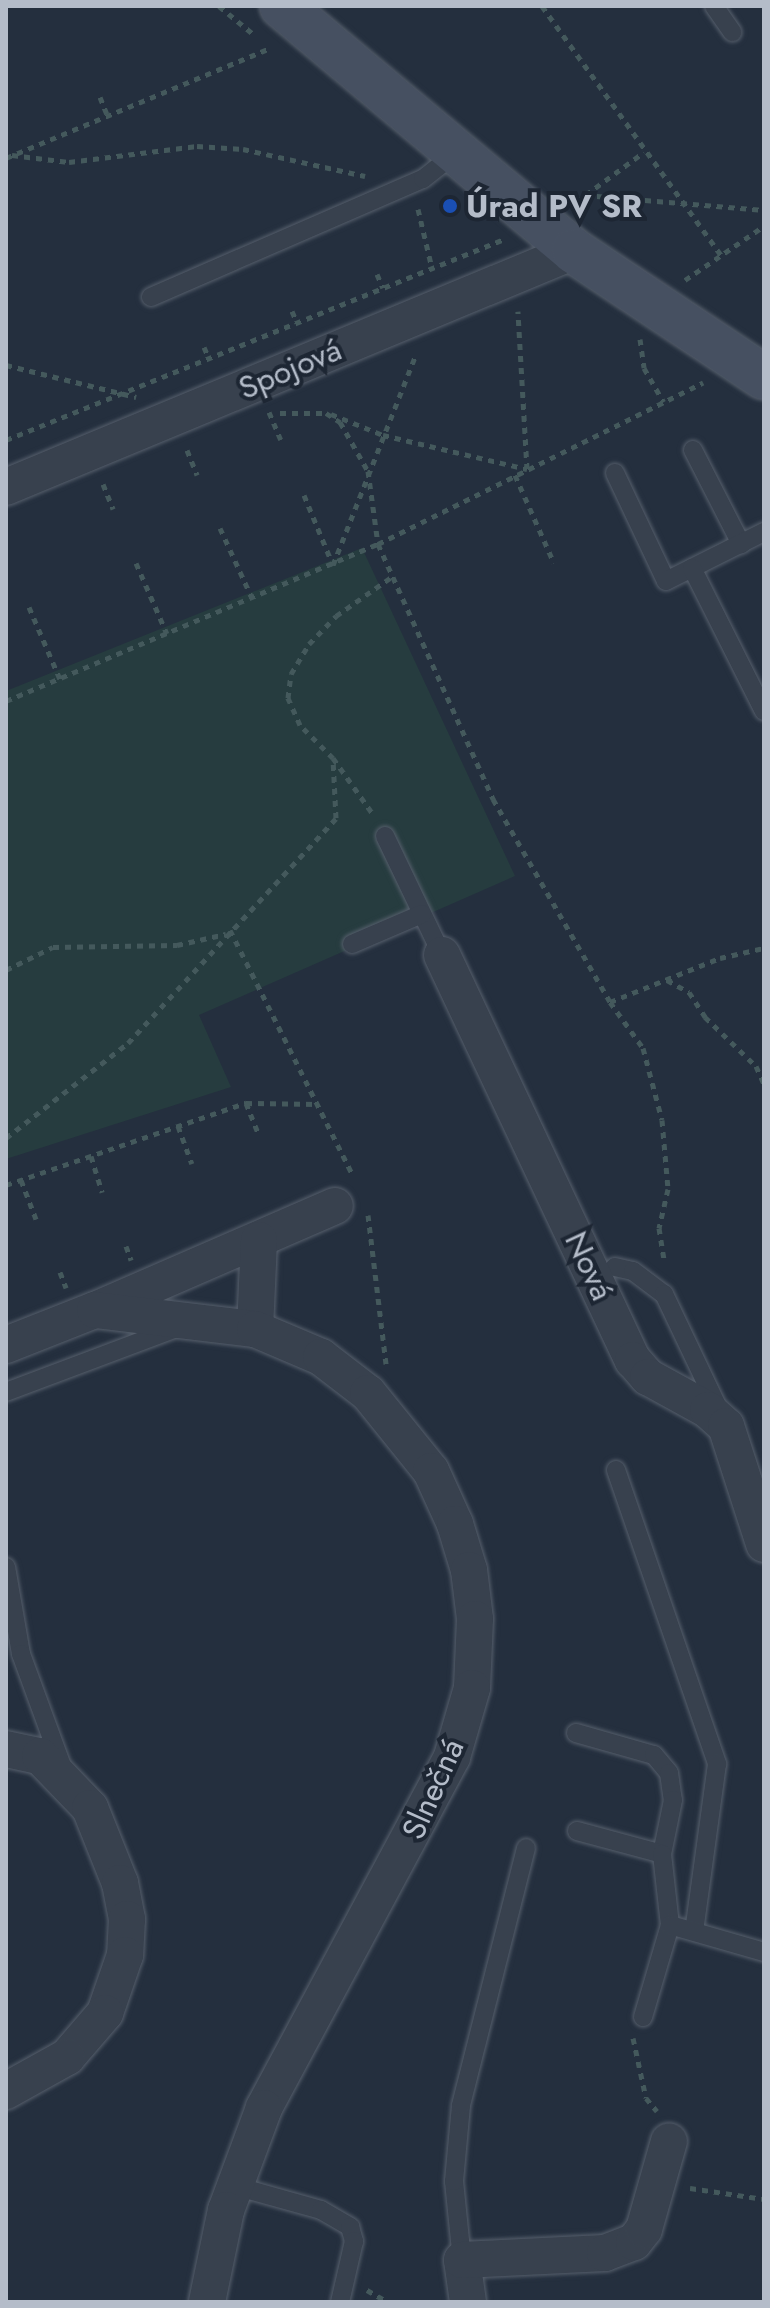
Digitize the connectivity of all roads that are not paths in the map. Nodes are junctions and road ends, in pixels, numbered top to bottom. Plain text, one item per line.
1 (714, 6) edge
2 (288, 19) edge
3 (732, 32) dead end
4 (457, 152) junction
5 (574, 251) junction
6 (151, 297) dead end
7 (764, 377) edge
8 (693, 450) dead end
9 (615, 473) dead end
10 (6, 487) edge
11 (764, 532) edge
12 (741, 544) junction
13 (692, 568) junction
14 (764, 711) edge
15 (385, 836) road end
16 (422, 914) junction
17 (352, 944) dead end
18 (442, 955) joint
19 (352, 1199) road end
20 (259, 1240) junction
21 (615, 1267) dead end
22 (95, 1310) junction
23 (194, 1321) junction
24 (255, 1329) junction
25 (6, 1345) edge
26 (6, 1392) edge
27 (726, 1426) junction
28 (616, 1470) dead end
29 (764, 1544) edge
30 (6, 1567) edge
31 (576, 1733) dead end
32 (6, 1749) edge
33 (67, 1779) junction
34 (577, 1831) dead end
35 (526, 1848) dead end
36 (662, 1854) junction
37 (670, 1925) junction
38 (694, 1931) junction
39 (764, 1952) edge
40 (643, 2017) road end
41 (6, 2091) edge
42 (669, 2141) road end
43 (235, 2186) junction
44 (462, 2260) junction
45 (207, 2302) edge
46 (340, 2302) edge
47 (468, 2302) edge

1 - 3 lane
2 - 4 street
4 - 5 street
4 - 6 lane
5 - 7 street
5 - 10 street, Spojová
8 - 12 lane
9 - 13 lane
11 - 12 lane
12 - 13 lane
13 - 14 lane
15 - 16 lane
16 - 17 lane
16 - 18 lane
18 - 27 street, Nová
19 - 20 street, Slnečná
20 - 22 street, Slnečná
20 - 24 street
21 - 27 lane
22 - 23 street, Slnečná
22 - 25 street, Slnečná
23 - 24 street, Slnečná
23 - 26 lane
24 - 43 street, Slnečná
27 - 29 street
28 - 38 lane
30 - 33 lane
31 - 36 lane
32 - 33 street
33 - 41 street
34 - 36 lane
35 - 44 lane
36 - 37 lane
37 - 38 lane
37 - 40 lane
38 - 39 lane
42 - 44 street
43 - 45 street, Slnečná
43 - 46 lane
44 - 47 street

